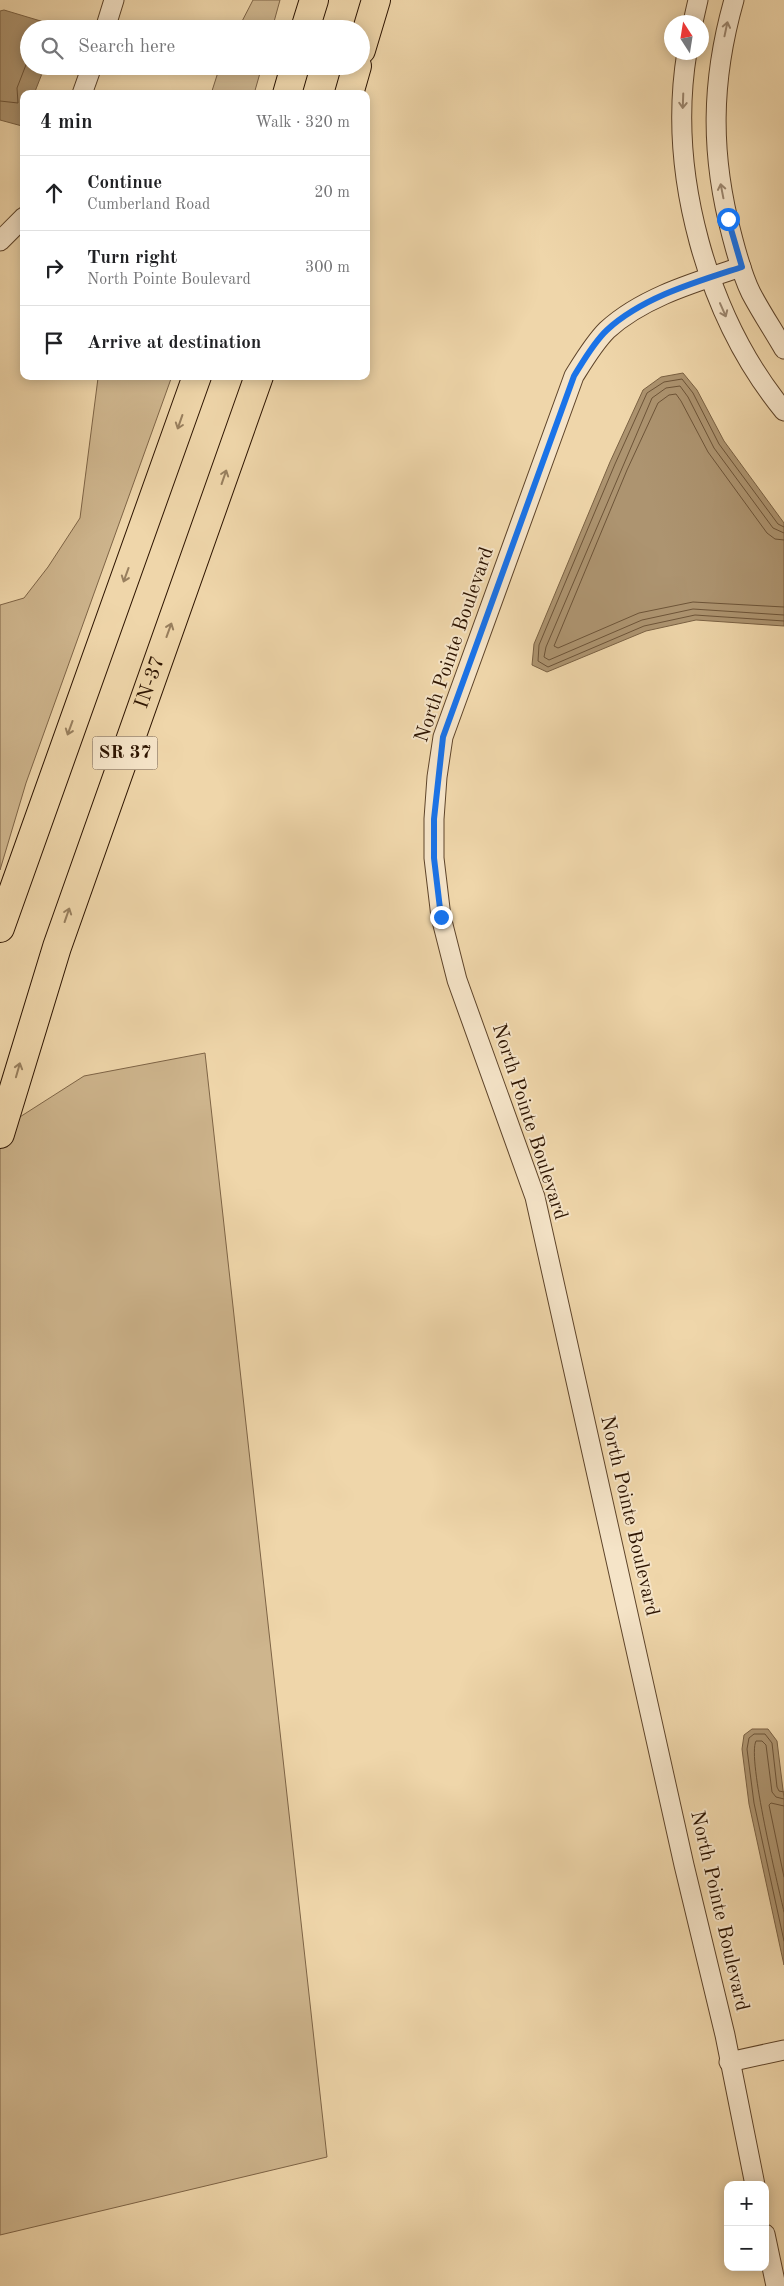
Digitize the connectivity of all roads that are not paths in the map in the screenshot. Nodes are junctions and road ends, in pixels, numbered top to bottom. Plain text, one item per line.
1 (114, 0) edge
2 (314, 0) edge
3 (376, 0) edge
4 (698, 0) edge
5 (734, 0) edge
6 (694, 15) edge
7 (108, 20) edge
8 (308, 20) edge
9 (370, 20) edge
10 (686, 60) edge
11 (89, 75) edge
12 (292, 75) edge
13 (354, 75) edge
14 (83, 90) edge
15 (288, 90) edge
16 (350, 90) edge
17 (20, 221) edge
18 (0, 241) edge
19 (742, 267) junction
20 (710, 277) junction
21 (784, 349) edge
22 (195, 380) edge
23 (258, 380) edge
24 (784, 411) edge
25 (0, 928) edge
26 (0, 1134) edge
27 (784, 2050) edge
28 (729, 2062) junction
29 (754, 2181) edge
30 (769, 2253) edge
31 (776, 2286) edge

1 - 7 street
2 - 8 highway
3 - 9 highway
4 - 6 street
19 -> 5 street
10 -> 20 street
11 - 14 street
12 - 15 highway
13 - 16 highway
17 - 18 street
19 - 20 street, North Pointe Boulevard
19 - 21 street
20 -> 24 street
20 - 28 street, North Pointe Boulevard
22 -> 25 highway, SR 37
26 -> 23 highway, IN-37 / SR 37
27 - 28 street
28 - 29 street, North Pointe Boulevard
30 - 31 street

